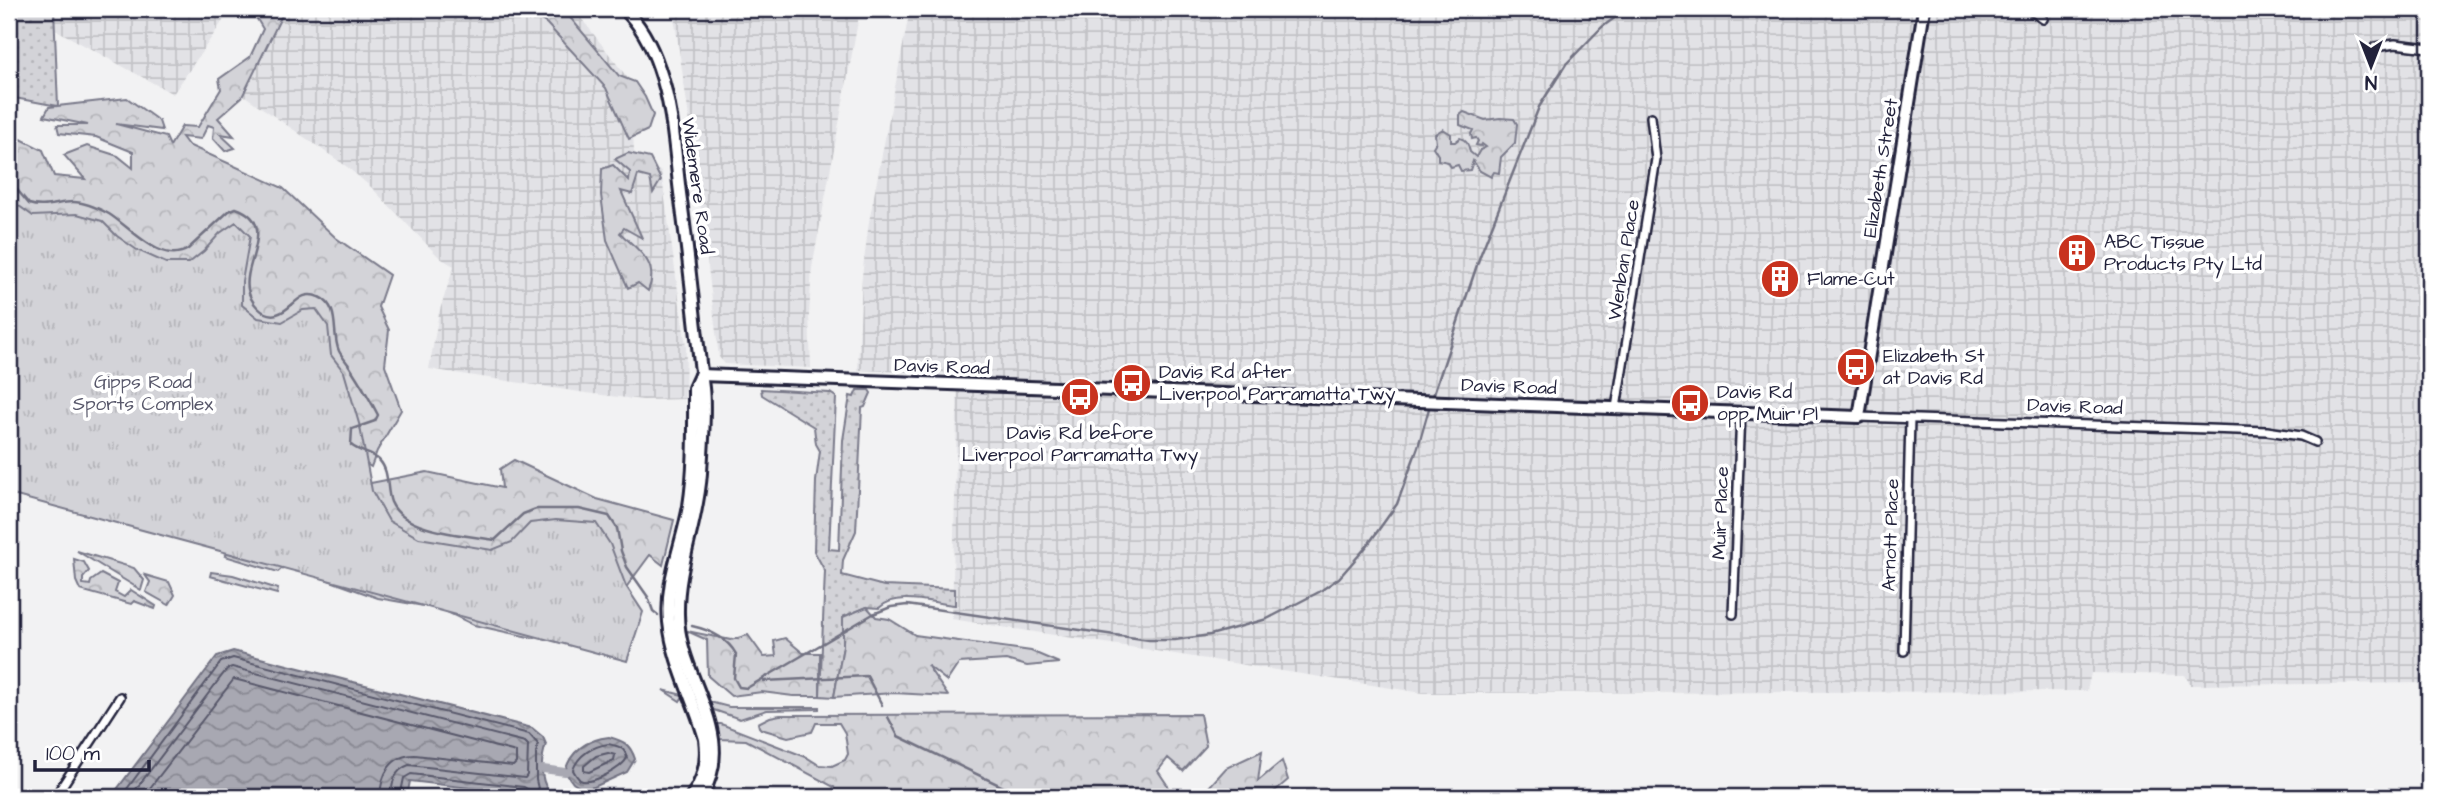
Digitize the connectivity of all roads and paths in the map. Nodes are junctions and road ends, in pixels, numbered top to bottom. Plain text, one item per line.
1 (1924, 9) edge
2 (2029, 9) edge
3 (627, 10) edge
4 (2043, 19) dead end
5 (2375, 47) dead end
6 (2429, 48) edge
7 (1651, 117) dead end
8 (700, 375) junction
9 (1616, 408) junction
10 (1741, 412) junction
11 (1859, 417) junction
12 (1910, 419) junction
13 (2315, 442) dead end
14 (1733, 614) dead end
15 (1904, 651) dead end
16 (120, 697) dead end
17 (698, 702) junction
18 (55, 797) edge
19 (691, 797) edge
20 (701, 797) edge

1 - 11 street, Elizabeth Street
2 - 4 street
3 - 8 street, Widemere Road
5 - 6 street
7 - 9 street, Wenban Place
8 - 9 street, Davis Road
8 - 17 street, Widemere Road
9 - 10 street, Davis Road
10 - 11 street, Davis Road
10 - 14 street, Muir Place
11 - 12 street, Davis Road
12 - 13 street, Davis Road
12 - 15 street, Arnott Place
16 - 18 street
17 - 19 street
17 - 20 street

